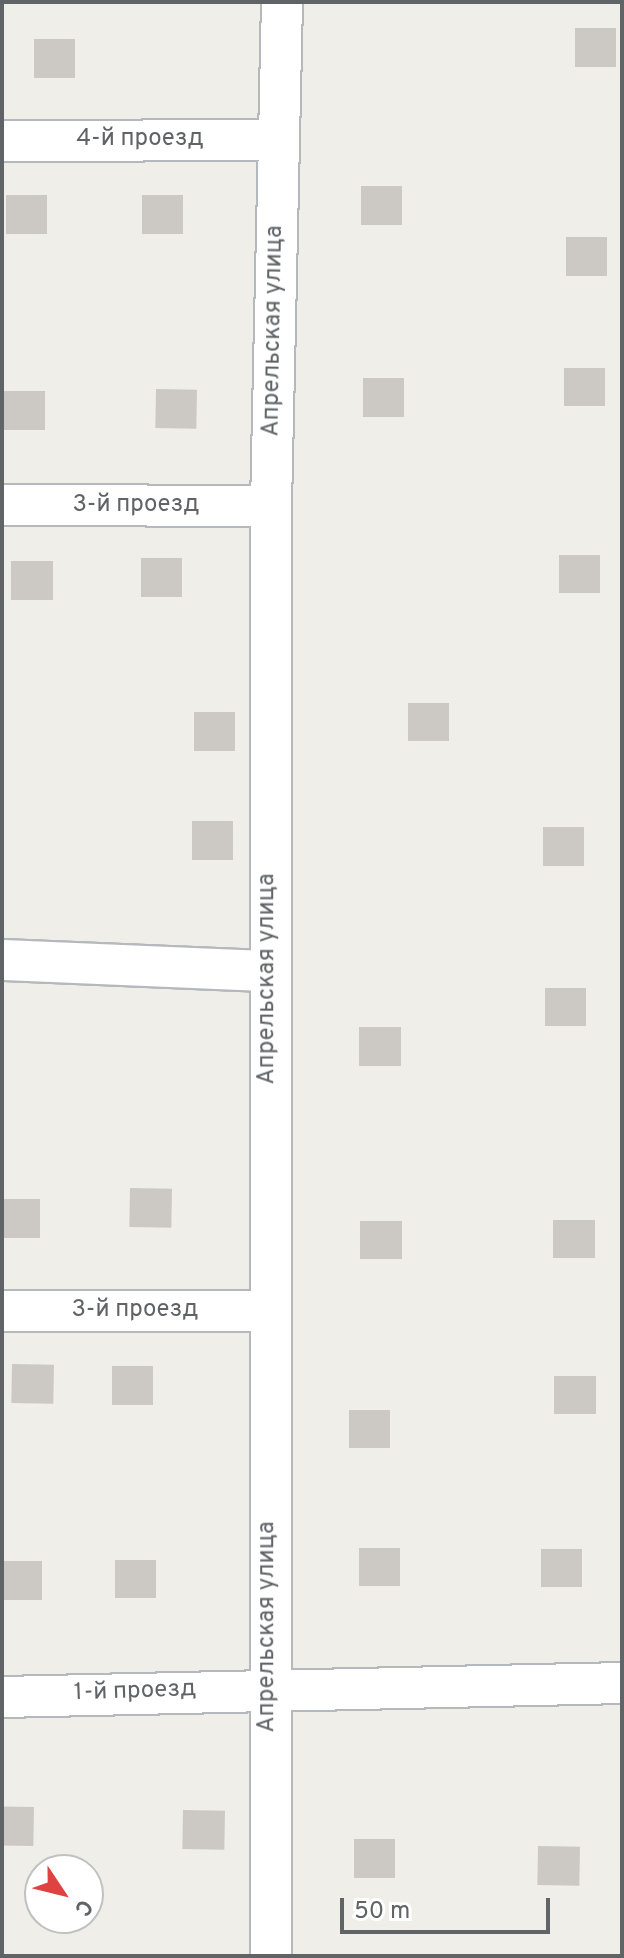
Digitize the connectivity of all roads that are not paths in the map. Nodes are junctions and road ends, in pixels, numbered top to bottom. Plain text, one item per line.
1 (282, 2) edge
2 (277, 140) junction
3 (2, 141) edge
4 (2, 505) edge
5 (271, 506) junction
6 (2, 960) edge
7 (268, 971) junction
8 (2, 1311) edge
9 (267, 1311) junction
10 (622, 1683) edge
11 (268, 1688) junction
12 (2, 1697) edge
13 (271, 1956) edge

1 - 2 street, Апрельская улица
2 - 3 street, 4-й проезд
2 - 5 street, Апрельская улица
4 - 5 street, 3-й проезд
5 - 7 street, Апрельская улица
6 - 7 street
7 - 9 street, Апрельская улица
8 - 9 street, 3-й проезд
9 - 11 street, Апрельская улица
10 - 11 street, 1-й проезд
11 - 12 street, 1-й проезд
11 - 13 street, Апрельская улица

